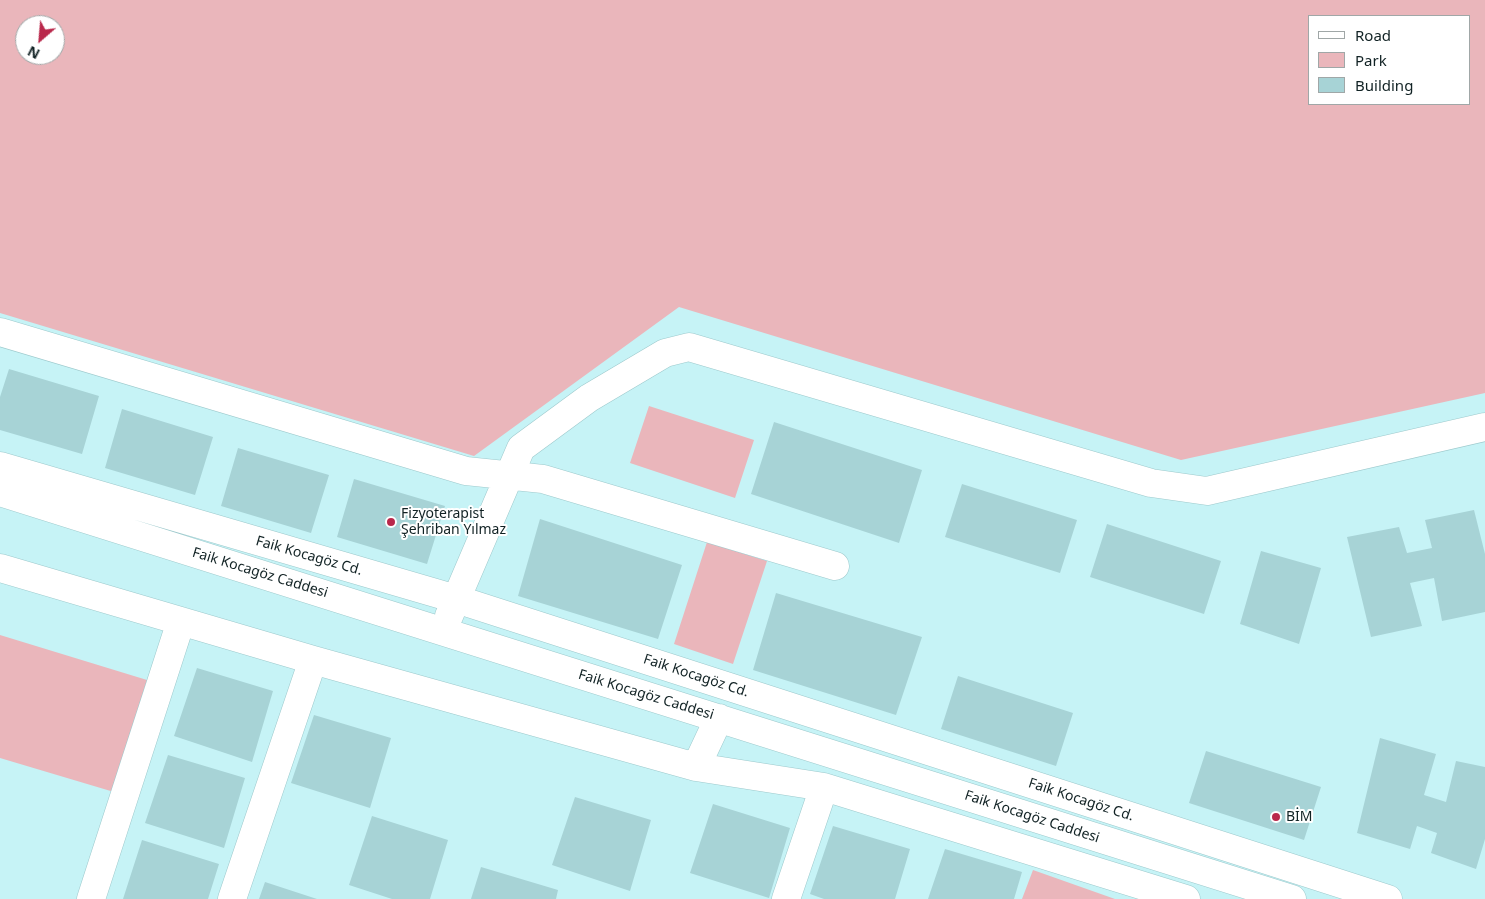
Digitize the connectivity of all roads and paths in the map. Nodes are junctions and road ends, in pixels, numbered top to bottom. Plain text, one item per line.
1 (0, 332) edge
2 (1485, 427) edge
3 (0, 466) edge
4 (510, 475) junction
5 (0, 492) edge
6 (835, 566) dead end
7 (0, 568) edge
8 (456, 599) junction
9 (181, 621) junction
10 (442, 630) junction
11 (313, 660) junction
12 (719, 718) junction
13 (696, 767) junction
14 (824, 787) junction
15 (91, 899) edge
16 (232, 899) edge
17 (786, 899) edge
18 (1186, 899) edge
19 (1292, 899) edge
20 (1388, 899) edge

1 - 4 street
2 - 4 street
3 - 8 street, Faik Kocagöz Cd.
4 - 6 street
4 - 8 street
5 - 10 street, Faik Kocagöz Caddesi
7 - 9 street
8 - 10 street
8 - 20 street, Faik Kocagöz Cd.
9 - 11 street
9 - 15 street
10 - 12 street, Faik Kocagöz Caddesi
11 - 13 street
11 - 16 street
12 - 13 street
12 - 19 street, Faik Kocagöz Caddesi
13 - 14 street
14 - 17 street
14 - 18 street

